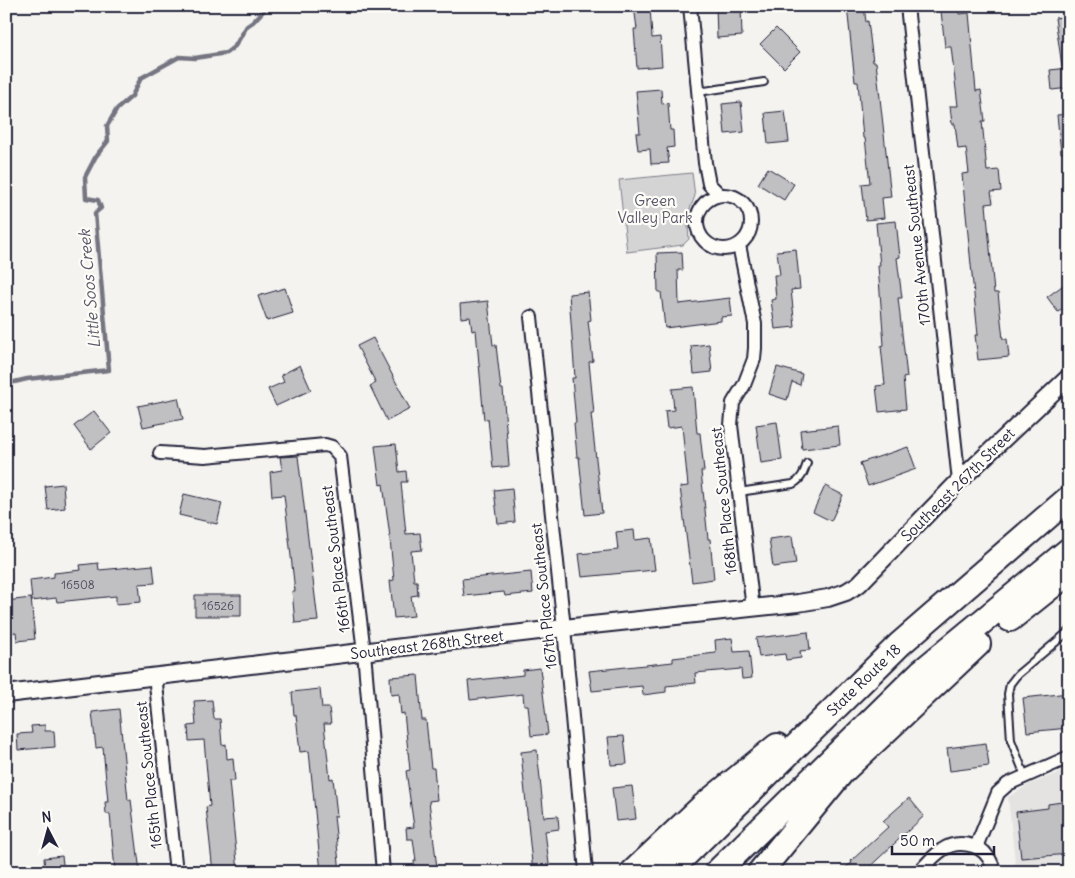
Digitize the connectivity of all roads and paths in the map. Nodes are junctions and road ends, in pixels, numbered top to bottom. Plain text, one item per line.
1 (690, 6) edge
2 (907, 6) edge
3 (764, 82) dead end
4 (698, 92) junction
5 (720, 195) junction
6 (739, 245) junction
7 (531, 317) dead end
8 (1069, 377) edge
9 (160, 454) dead end
10 (807, 463) dead end
11 (959, 481) junction
12 (739, 492) junction
13 (1069, 498) edge
14 (1069, 550) edge
15 (1069, 572) edge
16 (846, 592) joint
17 (753, 609) junction
18 (564, 628) junction
19 (1069, 631) edge
20 (900, 644) junction
21 (364, 652) junction
22 (155, 675) junction
23 (6, 694) edge
24 (1069, 757) edge
25 (1025, 776) junction
26 (976, 847) junction
27 (176, 872) edge
28 (383, 872) edge
29 (586, 872) edge
30 (633, 872) edge
31 (668, 872) edge
32 (718, 872) edge
33 (760, 872) edge
34 (919, 872) edge
35 (995, 872) edge

1 - 4 street
2 - 11 street, 170th Avenue Southeast
3 - 4 lane
4 - 5 street
5 - 6 street
5 - 6 street
6 - 12 street, 168th Place Southeast
7 - 18 street, 167th Place Southeast
8 - 11 street, Southeast 267th Street
9 - 21 street, 166th Place Southeast
10 - 12 lane
11 - 16 street, Southeast 267th Street
12 - 17 street, 168th Place Southeast
13 - 20 highway, State Route 18
14 - 32 highway
15 - 33 highway
16 - 17 street, Southeast 268th Street
17 - 18 street, Southeast 268th Street
18 - 21 street, Southeast 268th Street
18 - 29 street, 167th Place Southeast
19 - 25 lane
20 - 30 highway
20 - 31 highway, State Route 18
21 - 22 street, Southeast 268th Street
21 - 28 street, 166th Place Southeast
22 - 23 street, Southeast 268th Street
22 - 27 street, 165th Place Southeast
24 - 25 street
25 - 26 street
26 - 34 street
26 - 35 street

